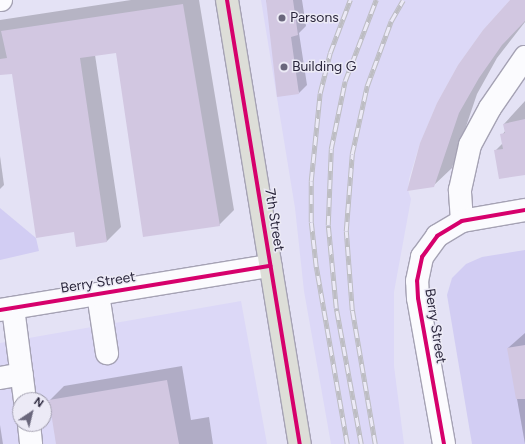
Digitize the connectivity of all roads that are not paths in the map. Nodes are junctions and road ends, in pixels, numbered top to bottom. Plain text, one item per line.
1 (227, 0) edge
2 (525, 57) edge
3 (525, 210) edge
4 (462, 221) junction
5 (270, 266) junction
6 (98, 294) junction
7 (6, 309) edge
8 (107, 352) dead end
9 (22, 374) junction
10 (0, 378) edge
11 (24, 392) edge
12 (30, 432) edge
13 (31, 444) edge
14 (300, 444) edge
15 (444, 444) edge

1 - 5 main road, 7th Street
2 - 4 street
3 - 4 street, Berry Street
4 - 15 street, Berry Street
5 - 6 street, Berry Street
5 - 14 main road, 7th Street
6 - 7 street, Berry Street
6 - 8 street
7 - 9 street
9 - 10 street
9 - 11 street
12 - 13 street

